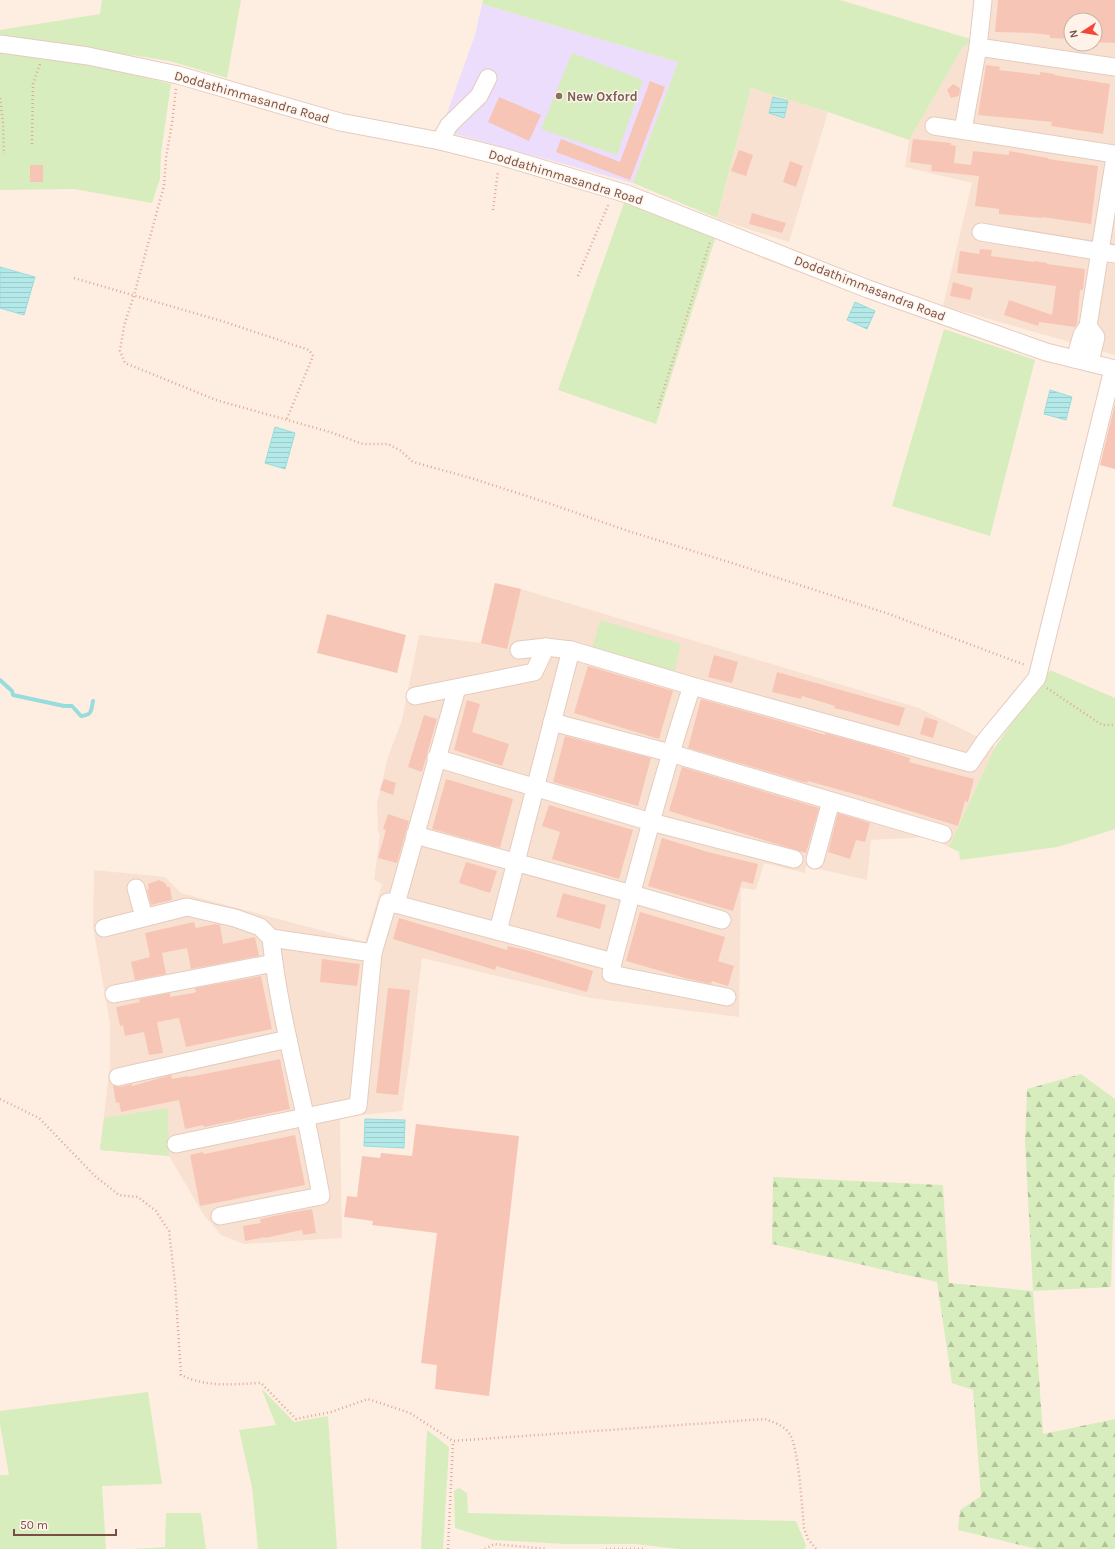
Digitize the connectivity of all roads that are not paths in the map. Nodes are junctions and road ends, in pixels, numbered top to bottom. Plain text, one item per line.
1 (983, 0) edge
2 (0, 44) edge
3 (978, 47) junction
4 (1115, 67) edge
5 (488, 78) dead end
6 (934, 126) dead end
7 (963, 130) junction
8 (440, 141) junction
9 (1115, 154) edge
10 (1115, 157) edge
11 (981, 232) dead end
12 (1108, 253) edge
13 (1082, 361) junction
14 (1114, 369) edge
15 (546, 647) junction
16 (519, 650) dead end
17 (571, 650) junction
18 (692, 686) junction
19 (457, 688) junction
20 (415, 696) dead end
21 (552, 722) junction
22 (670, 753) junction
23 (436, 758) junction
24 (535, 788) junction
25 (831, 801) junction
26 (651, 822) junction
27 (943, 834) dead end
28 (415, 835) junction
29 (794, 860) dead end
30 (815, 860) dead end
31 (516, 863) junction
32 (136, 888) dead end
33 (632, 894) junction
34 (396, 904) junction
35 (144, 917) junction
36 (722, 920) dead end
37 (104, 928) dead end
38 (498, 931) junction
39 (271, 938) junction
40 (372, 953) junction
41 (613, 962) junction
42 (274, 963) junction
43 (114, 994) dead end
44 (727, 997) dead end
45 (288, 1039) junction
46 (118, 1077) dead end
47 (306, 1117) junction
48 (176, 1144) dead end
49 (220, 1216) dead end

1 - 3 street
2 - 8 street, Doddathimmasandra Road
3 - 4 street
3 - 7 street
5 - 8 street
6 - 7 street
7 - 9 street
8 - 13 street, Doddathimmasandra Road
10 - 12 street
11 - 12 street
12 - 13 street
13 - 14 street, Doddathimmasandra Road
14 - 18 street
15 - 16 street
15 - 17 street
15 - 19 street
17 - 18 street
17 - 21 street
18 - 22 street
19 - 20 street
19 - 23 street
21 - 22 street
21 - 24 street
22 - 25 street
22 - 26 street
23 - 24 street
23 - 28 street
24 - 26 street
24 - 31 street
25 - 27 street
25 - 30 street
26 - 29 street
26 - 33 street
28 - 31 street
28 - 34 street
31 - 33 street
31 - 38 street
32 - 35 street
33 - 36 street
33 - 41 street
34 - 38 street
34 - 40 street
35 - 37 street
35 - 39 street
38 - 41 street
39 - 40 street
39 - 42 street
40 - 47 street
41 - 44 street
42 - 43 street
42 - 45 street
45 - 46 street
45 - 47 street
47 - 48 street
47 - 49 street

